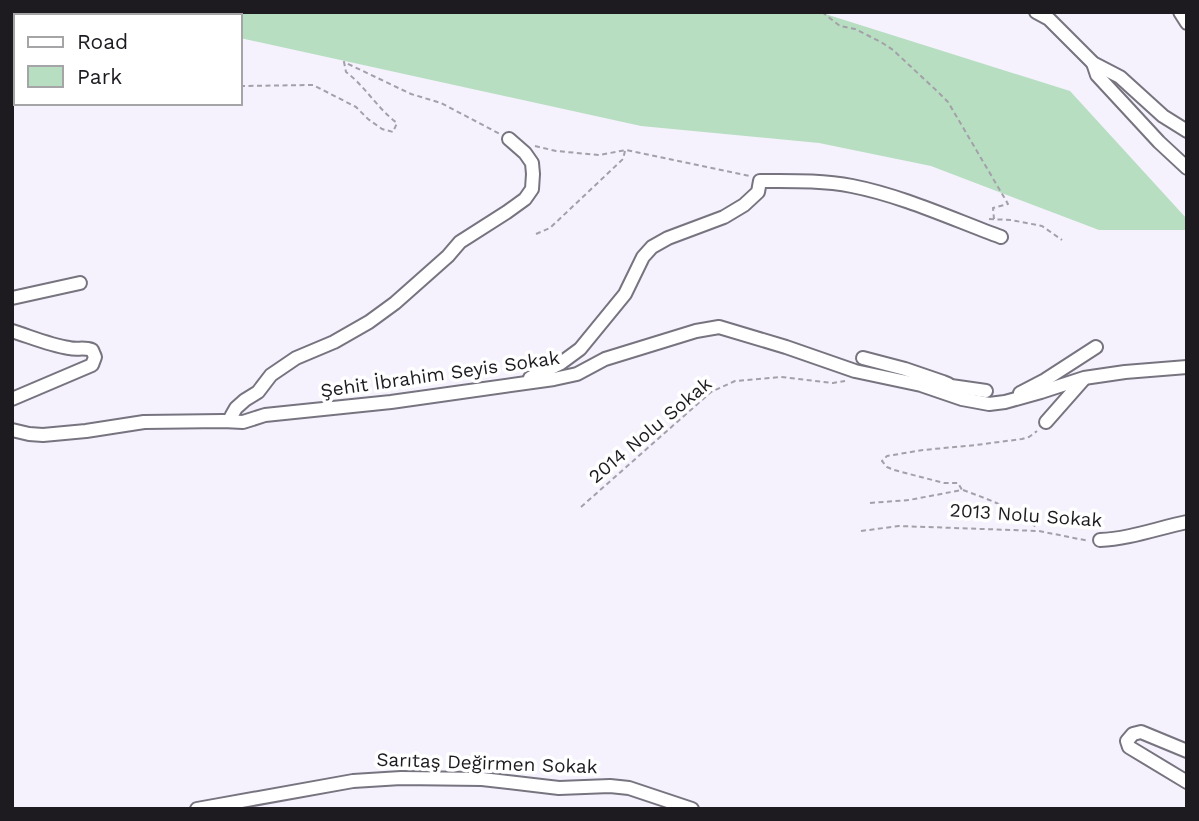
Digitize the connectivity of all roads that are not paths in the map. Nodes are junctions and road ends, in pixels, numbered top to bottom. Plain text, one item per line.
1 (1036, 12) edge
2 (1180, 12) edge
3 (1187, 23) edge
4 (1093, 63) junction
5 (1187, 131) edge
6 (509, 139) road end
7 (1187, 167) edge
8 (1001, 237) dead end
9 (80, 283) dead end
10 (12, 298) edge
11 (12, 331) edge
12 (1096, 347) dead end
13 (863, 358) dead end
14 (1187, 367) edge
15 (1084, 378) junction
16 (517, 384) junction
17 (986, 391) dead end
18 (948, 393) junction
19 (12, 399) edge
20 (1005, 402) junction
21 (229, 421) junction
22 (1046, 422) road end
23 (12, 430) edge
24 (1187, 522) edge
25 (1100, 540) road end
26 (1187, 751) edge
27 (1187, 782) edge
28 (197, 809) edge
29 (692, 809) edge

1 - 4 street
2 - 3 street
4 - 5 street
4 - 7 street
6 - 21 street
8 - 16 street
9 - 10 street
11 - 19 street
12 - 20 street
13 - 18 street
14 - 15 street, Şehit İbrahim Seyis Sokak
15 - 20 street, Şehit İbrahim Seyis Sokak
15 - 22 street
16 - 18 street, Şehit İbrahim Seyis Sokak
16 - 21 street, Şehit İbrahim Seyis Sokak
17 - 18 street
18 - 20 street, Şehit İbrahim Seyis Sokak
21 - 23 street, Şehit İbrahim Seyis Sokak
24 - 25 street, 2013 Nolu Sokak
26 - 27 street
28 - 29 street, Sarıtaş Değirmen Sokak

